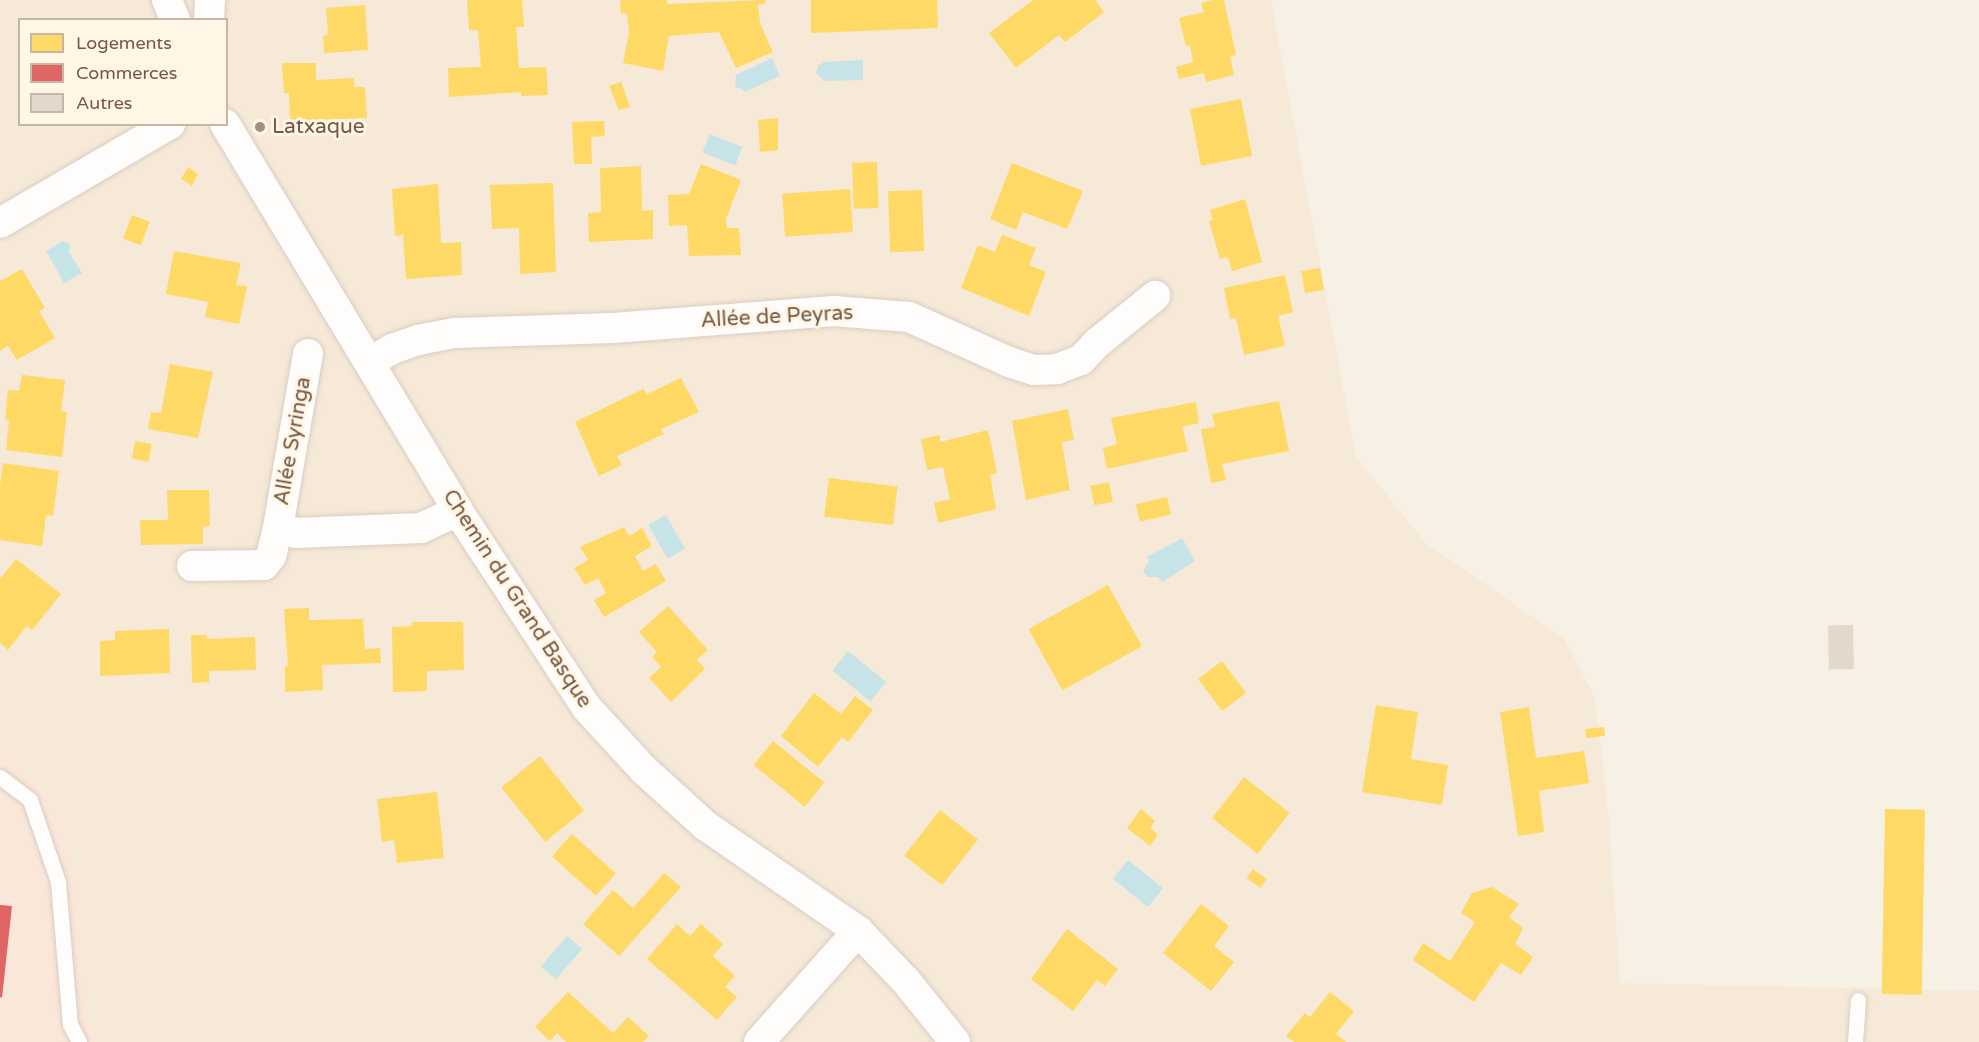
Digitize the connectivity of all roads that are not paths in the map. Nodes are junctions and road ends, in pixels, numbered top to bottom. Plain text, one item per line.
1 (167, 0) edge
2 (210, 0) edge
3 (174, 18) edge
4 (209, 18) edge
5 (167, 126) edge
6 (226, 126) edge
7 (0, 223) edge
8 (1155, 296) dead end
9 (308, 354) dead end
10 (369, 362) junction
11 (458, 511) junction
12 (278, 527) junction
13 (192, 566) dead end
14 (0, 777) edge
15 (858, 932) junction
16 (1858, 1000) dead end
17 (79, 1042) edge
18 (759, 1042) edge
19 (955, 1042) edge
20 (1856, 1042) edge

1 - 3 street
2 - 4 street
5 - 7 street
6 - 10 street, Chemin du Grand Basque
8 - 10 street, Allée de Peyras
9 - 12 street, Allée Syringa
10 - 11 street, Chemin du Grand Basque
11 - 12 street, Allée Syringa
11 - 15 street, Chemin du Grand Basque
12 - 13 street, Allée Syringa
14 - 17 lane
15 - 18 street
15 - 19 street, Chemin du Grand Basque
16 - 20 lane

